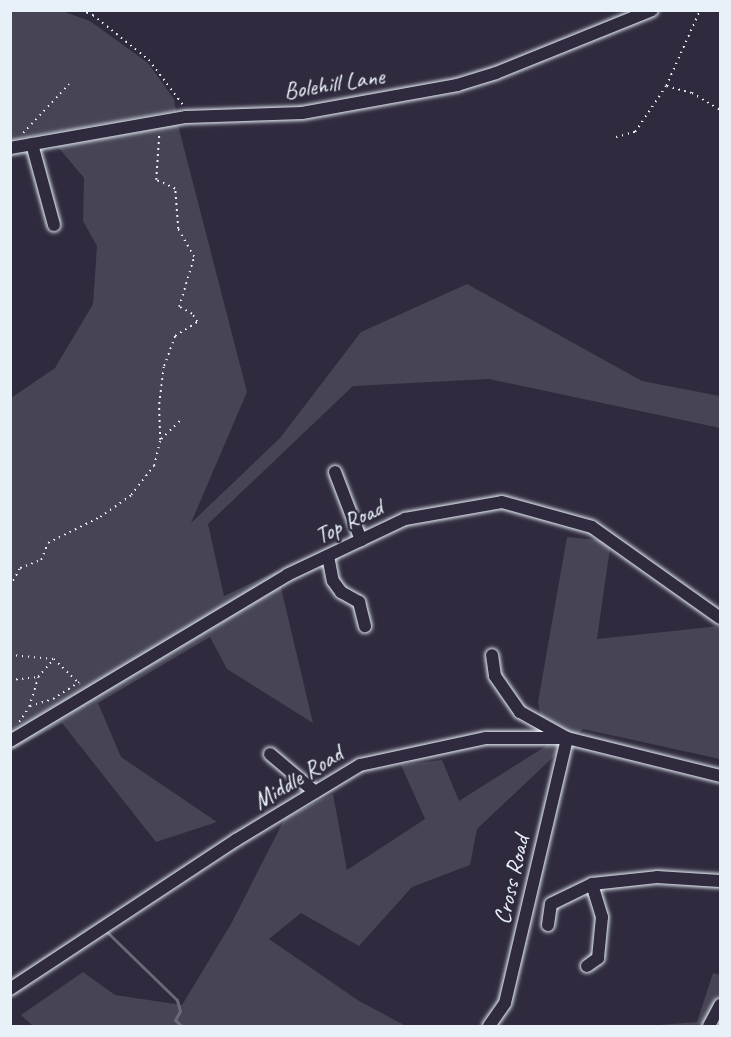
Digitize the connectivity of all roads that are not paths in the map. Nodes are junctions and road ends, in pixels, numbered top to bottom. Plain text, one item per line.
1 (652, 10) edge
2 (32, 144) junction
3 (14, 148) edge
4 (54, 225) dead end
5 (335, 472) dead end
6 (361, 540) junction
7 (328, 556) junction
8 (720, 618) edge
9 (365, 626) dead end
10 (492, 655) dead end
11 (567, 738) junction
12 (10, 741) edge
13 (270, 754) dead end
14 (720, 776) edge
15 (315, 792) junction
16 (720, 881) edge
17 (592, 884) junction
18 (548, 924) dead end
19 (587, 966) dead end
20 (10, 989) edge
21 (720, 1005) edge
22 (489, 1026) edge
23 (709, 1026) edge

1 - 2 street, Bolehill Lane
2 - 3 street, Bolehill Lane
2 - 4 street
5 - 6 street
6 - 7 street, Top Road
6 - 8 street, Top Road
7 - 9 street
7 - 12 street, Top Road
10 - 11 street
11 - 14 street, Middle Road
11 - 15 street, Middle Road
11 - 22 street, Cross Road
13 - 15 street
15 - 20 street, Middle Road
16 - 17 street
17 - 18 street
17 - 19 street
21 - 23 street

